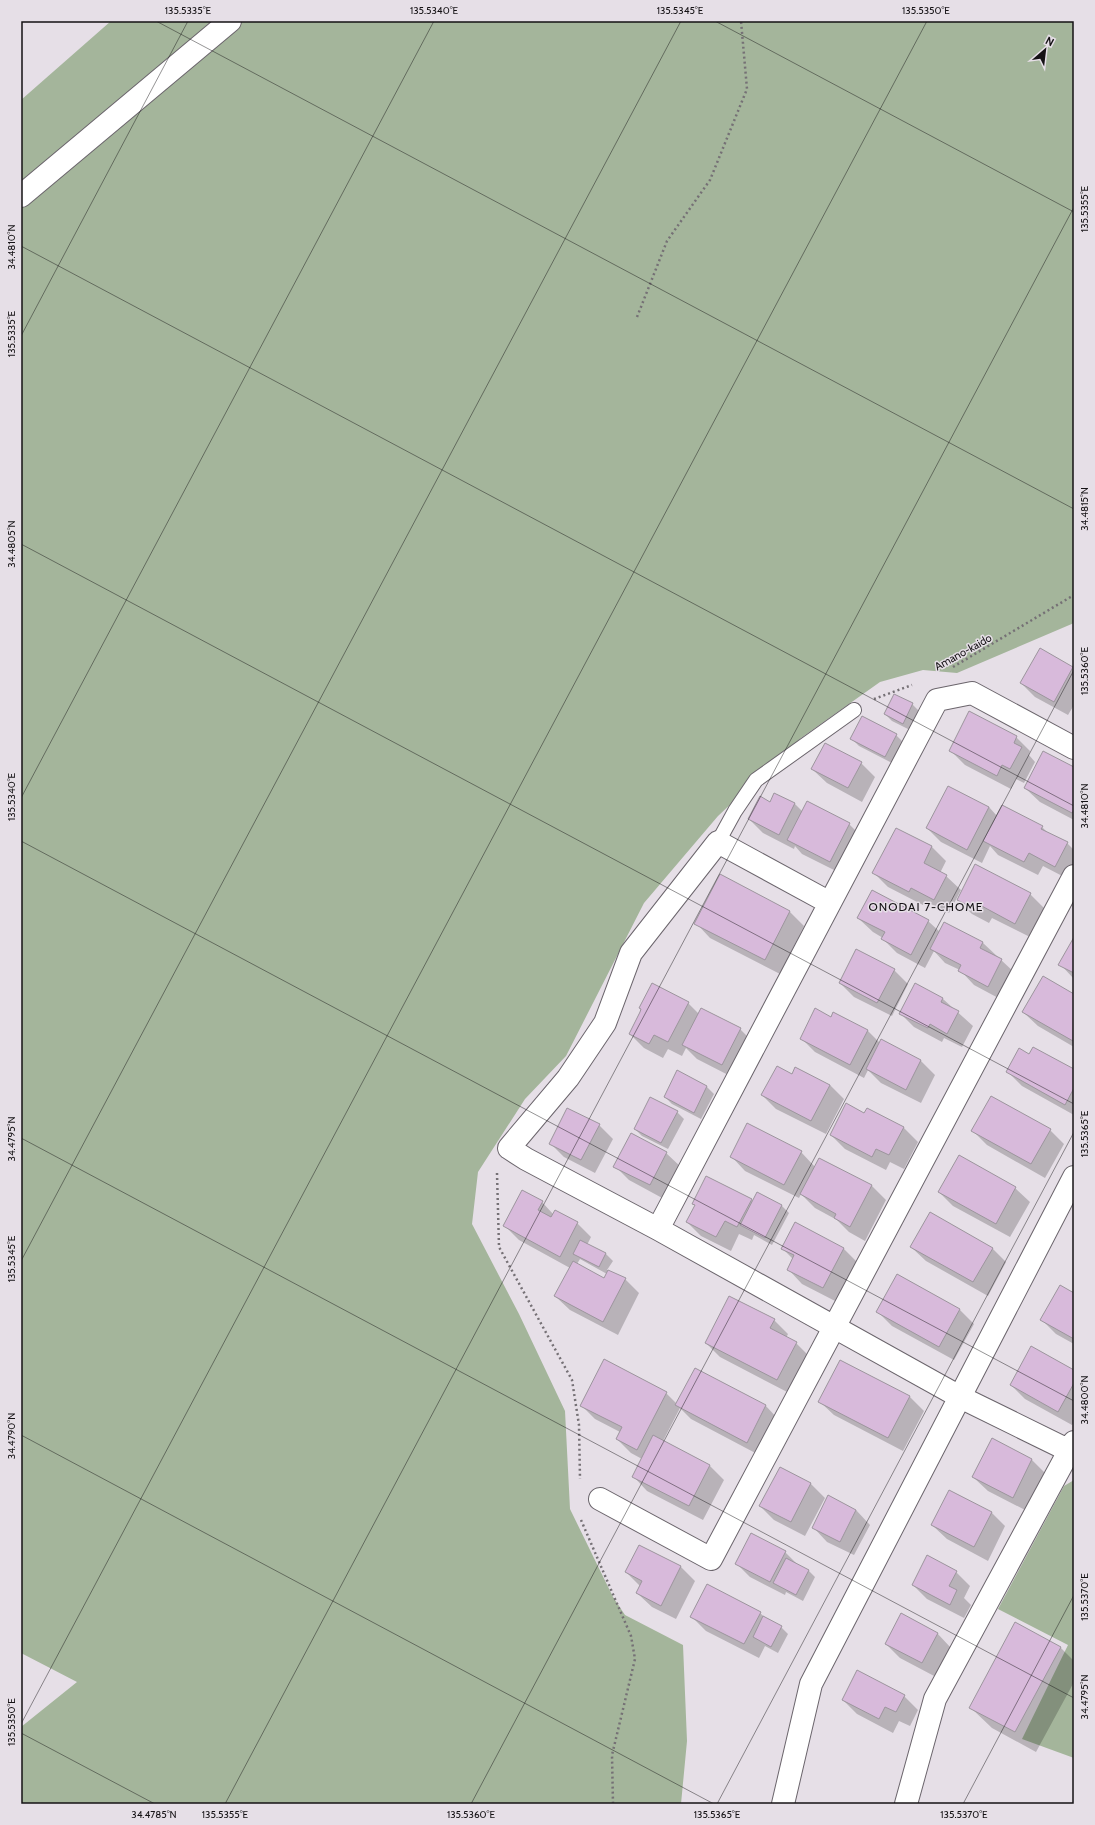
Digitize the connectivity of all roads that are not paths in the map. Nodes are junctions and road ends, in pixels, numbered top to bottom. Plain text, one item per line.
1 (230, 21) edge
2 (21, 196) edge
3 (854, 710) road end
4 (1074, 748) edge
5 (718, 842) junction
6 (1074, 876) edge
7 (830, 903) junction
8 (1074, 1177) edge
9 (658, 1229) junction
10 (835, 1326) junction
11 (960, 1397) junction
12 (1073, 1449) edge
13 (600, 1499) dead end
14 (783, 1804) edge
15 (906, 1804) edge

1 - 2 street
3 - 5 lane
4 - 7 street
5 - 7 street
5 - 9 street
6 - 10 street
7 - 9 street
8 - 11 street
9 - 10 street
10 - 11 street
10 - 13 street
11 - 12 street
11 - 14 street
12 - 15 street

